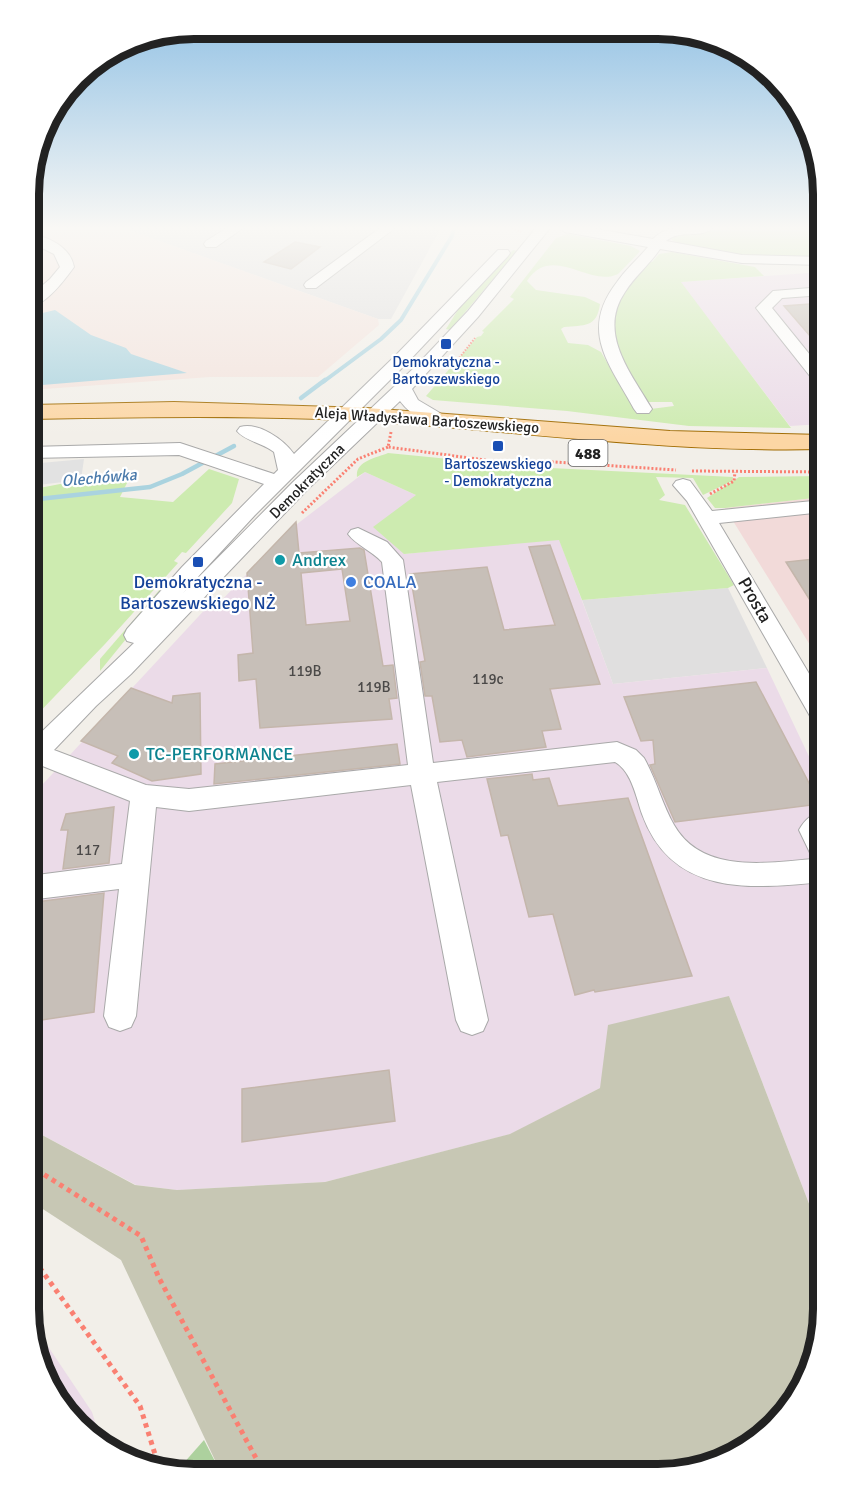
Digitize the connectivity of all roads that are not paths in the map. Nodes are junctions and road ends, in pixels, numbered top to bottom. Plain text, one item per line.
1 (463, 298) edge
2 (486, 298) edge
3 (615, 298) edge
4 (774, 298) edge
5 (813, 368) edge
6 (404, 388) junction
7 (643, 410) dead end
8 (39, 412) edge
9 (440, 420) junction
10 (386, 423) junction
11 (349, 424) junction
12 (246, 430) junction
13 (39, 432) edge
14 (325, 433) junction
15 (813, 442) edge
16 (39, 452) edge
17 (813, 460) edge
18 (281, 475) junction
19 (689, 492) road end
20 (813, 507) edge
21 (706, 518) junction
22 (358, 534) dead end
23 (87, 700) junction
24 (813, 700) edge
25 (39, 750) edge
26 (39, 759) edge
27 (422, 774) junction
28 (144, 795) junction
29 (813, 871) edge
30 (135, 875) junction
31 (39, 887) edge
32 (120, 1016) dead end
33 (472, 1020) dead end

1 - 11 street, Demokratyczna
2 - 6 street
3 - 7 street
4 - 5 street
6 - 9 street
6 - 10 street
8 - 11 main road, Aleja Władysława Bartoszewskiego / 488
9 - 10 main road, Aleja Władysława Bartoszewskiego / 488
9 - 15 main road, Aleja Władysława Bartoszewskiego / 488
10 - 11 main road, Aleja Władysława Bartoszewskiego / 488
10 - 17 main road, Aleja Władysława Bartoszewskiego / 488
11 - 14 main road, Aleja Władysława Bartoszewskiego / 488
11 - 23 street, Demokratyczna
12 - 13 main road, Aleja Władysława Bartoszewskiego / 488
12 - 14 main road, Aleja Władysława Bartoszewskiego / 488
12 - 18 street
14 - 18 street, Demokratyczna
16 - 18 street
18 - 23 street, Demokratyczna
19 - 21 street, Prosta
20 - 21 street
21 - 24 street, Prosta
22 - 27 street
23 - 25 street, Demokratyczna
26 - 28 street
27 - 28 street
27 - 29 street
27 - 33 street
28 - 30 street
30 - 31 street
30 - 32 street

